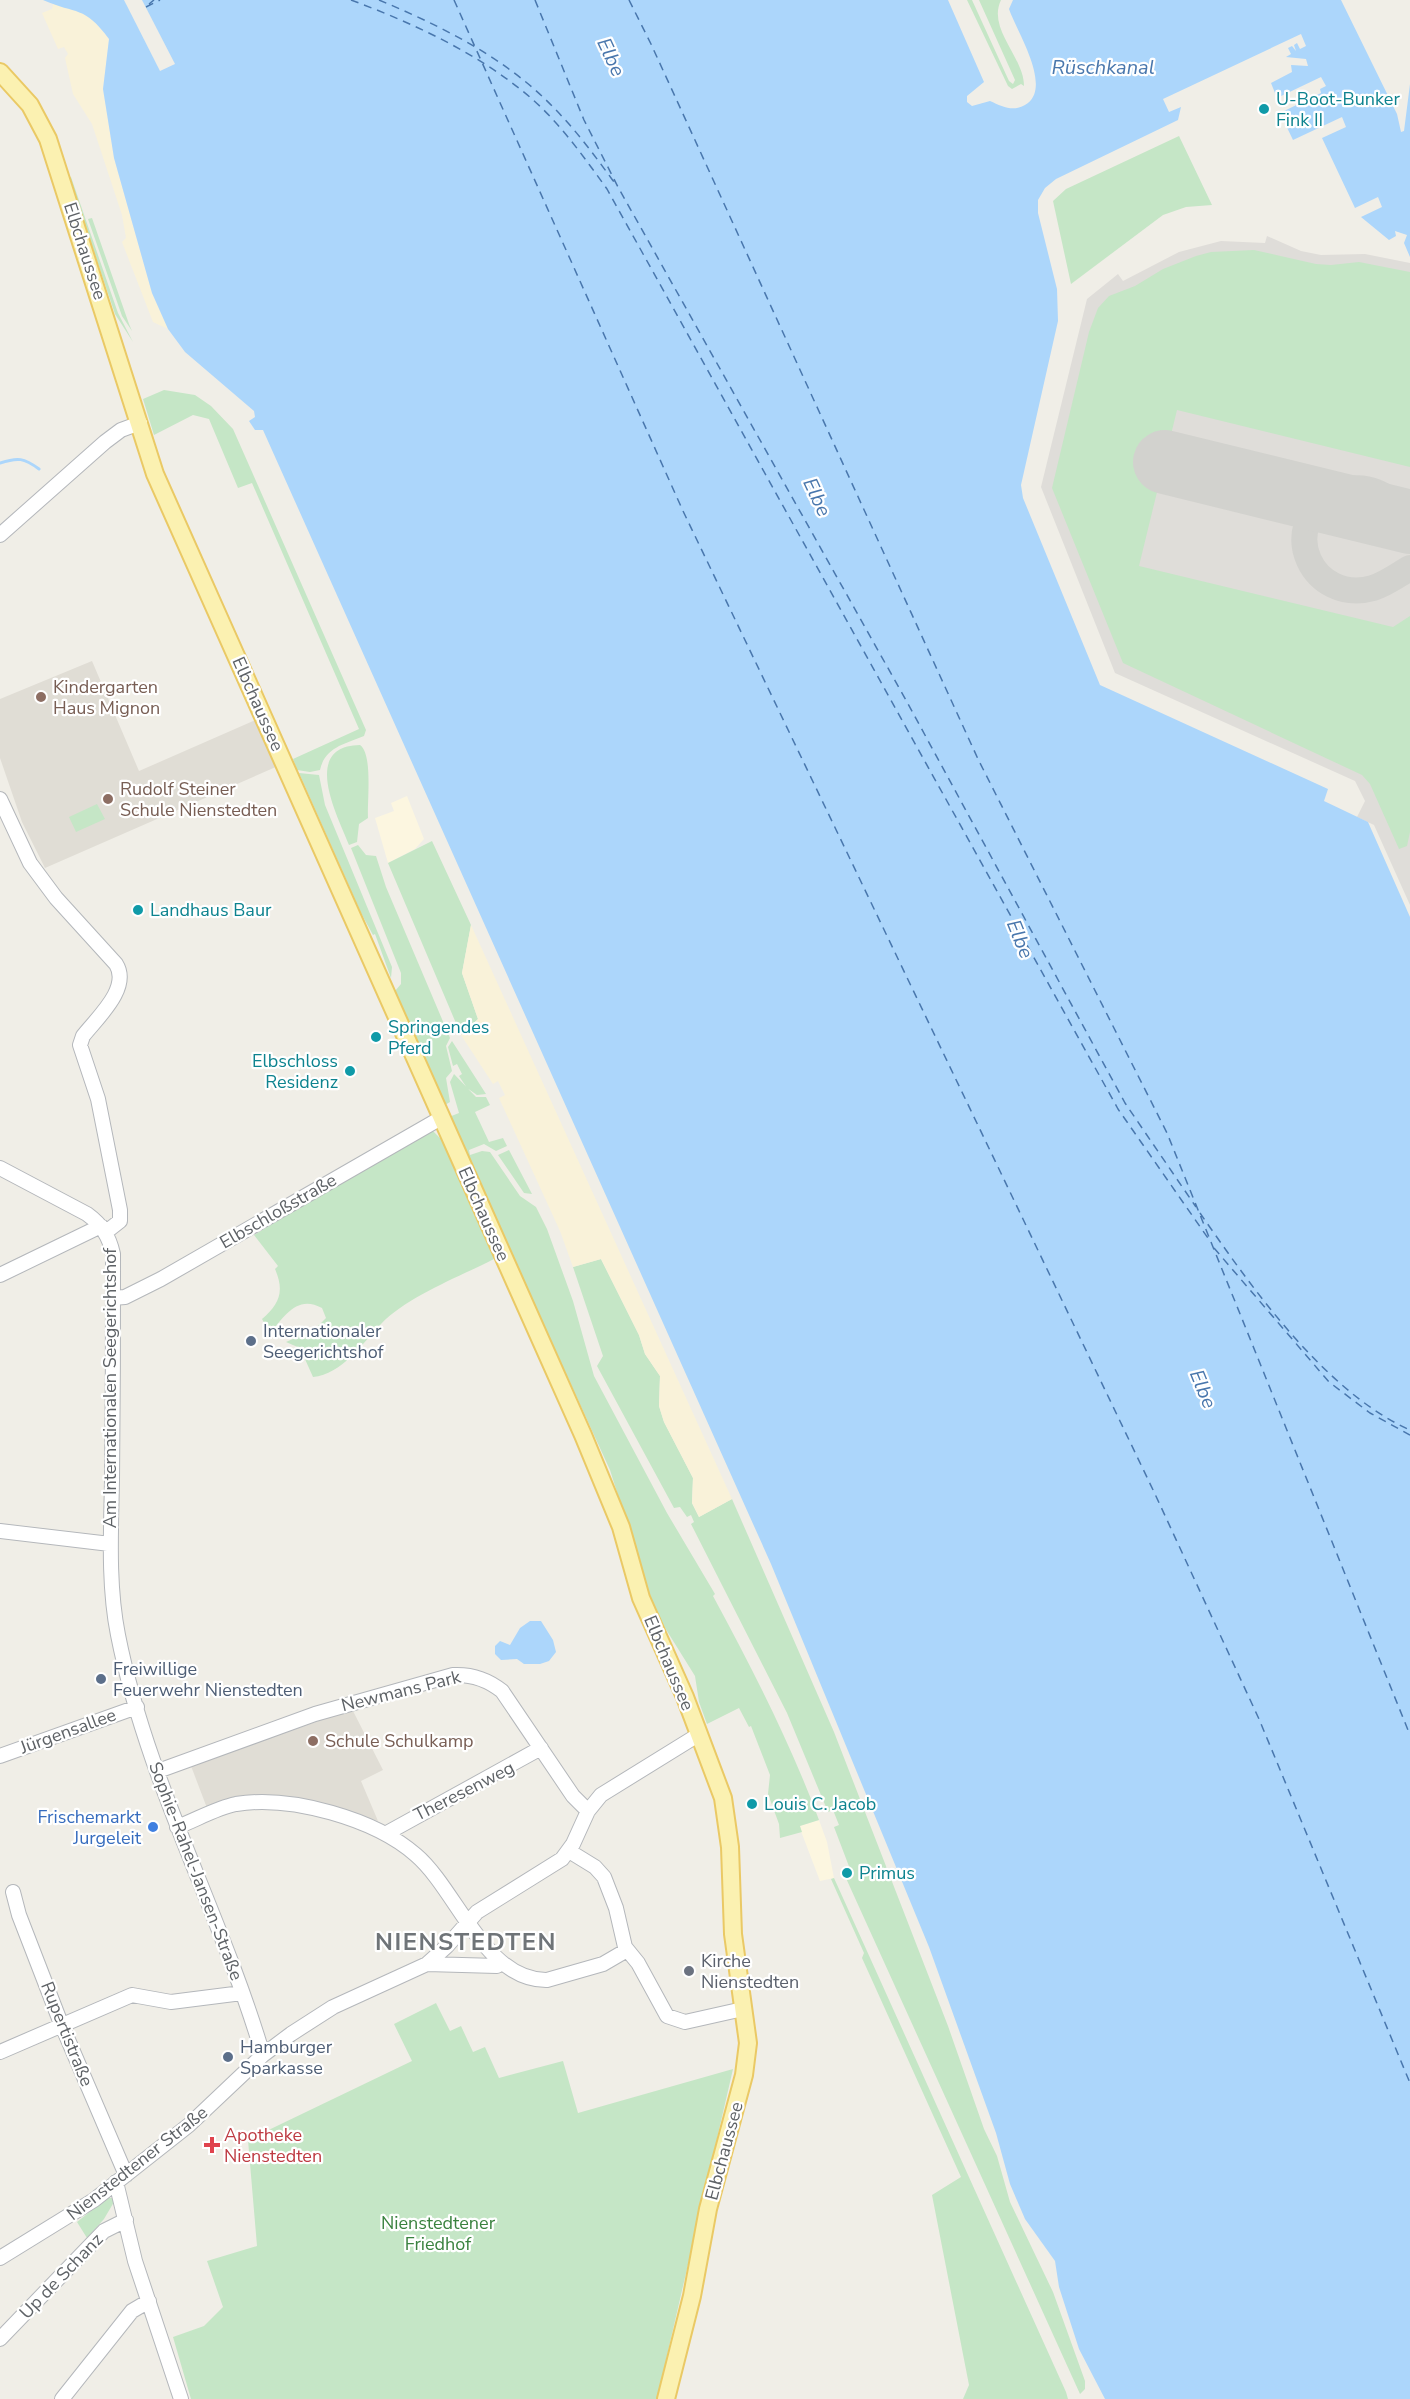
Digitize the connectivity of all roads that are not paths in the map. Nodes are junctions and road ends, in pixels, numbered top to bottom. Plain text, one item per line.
1 (0, 72) edge
2 (140, 423) junction
3 (0, 535) edge
4 (0, 799) edge
5 (441, 1118) junction
6 (0, 1168) edge
7 (104, 1229) junction
8 (0, 1275) edge
9 (113, 1298) junction
10 (0, 1531) edge
11 (110, 1544) junction
12 (137, 1707) junction
13 (698, 1735) junction
14 (541, 1749) junction
15 (0, 1756) edge
16 (158, 1771) junction
17 (588, 1811) junction
18 (177, 1827) junction
19 (387, 1833) junction
20 (569, 1851) junction
21 (13, 1892) dead end
22 (468, 1920) junction
23 (627, 1950) junction
24 (502, 1963) junction
25 (427, 1964) junction
26 (242, 1993) junction
27 (743, 2009) junction
28 (62, 2026) junction
29 (0, 2052) edge
30 (263, 2055) junction
31 (121, 2178) junction
32 (126, 2220) junction
33 (0, 2256) edge
34 (149, 2301) junction
35 (0, 2339) edge
36 (62, 2399) edge
37 (181, 2399) edge
38 (666, 2399) edge

1 - 2 main road, Elbchaussee
2 - 3 street
2 - 5 main road, Elbchaussee
4 - 7 street
5 - 9 street, Elbschloßstraße
5 - 13 main road, Elbchaussee
6 - 7 street
7 - 8 street
7 - 9 street, Am Internationalen Seegerichtshof
9 - 11 street, Am Internationalen Seegerichtshof
10 - 11 street
11 - 12 street, Sophie-Rahel-Jansen-Straße
12 - 15 street, Jürgensallee
12 - 16 street, Sophie-Rahel-Jansen-Straße
13 - 17 street
13 - 27 main road, Elbchaussee
14 - 16 street, Newmans Park
14 - 17 street, Newmans Park
14 - 19 street, Theresenweg
16 - 18 street, Sophie-Rahel-Jansen-Straße
17 - 20 street
18 - 19 street
18 - 26 street, Sophie-Rahel-Jansen-Straße
19 - 22 street
20 - 22 street
20 - 23 street
21 - 28 street, Rupertistraße
22 - 24 street
22 - 25 street
23 - 24 street
23 - 27 street
24 - 25 street
25 - 30 street, Nienstedtener Straße
26 - 28 street
26 - 30 street, Sophie-Rahel-Jansen-Straße
27 - 38 main road, Elbchaussee
28 - 29 street
28 - 31 street, Rupertistraße
30 - 31 street, Nienstedtener Straße
31 - 32 street, Rupertistraße
31 - 33 street, Nienstedtener Straße
32 - 34 street, Rupertistraße
32 - 35 street, Up de Schanz
34 - 36 street
34 - 37 street, Rupertistraße

